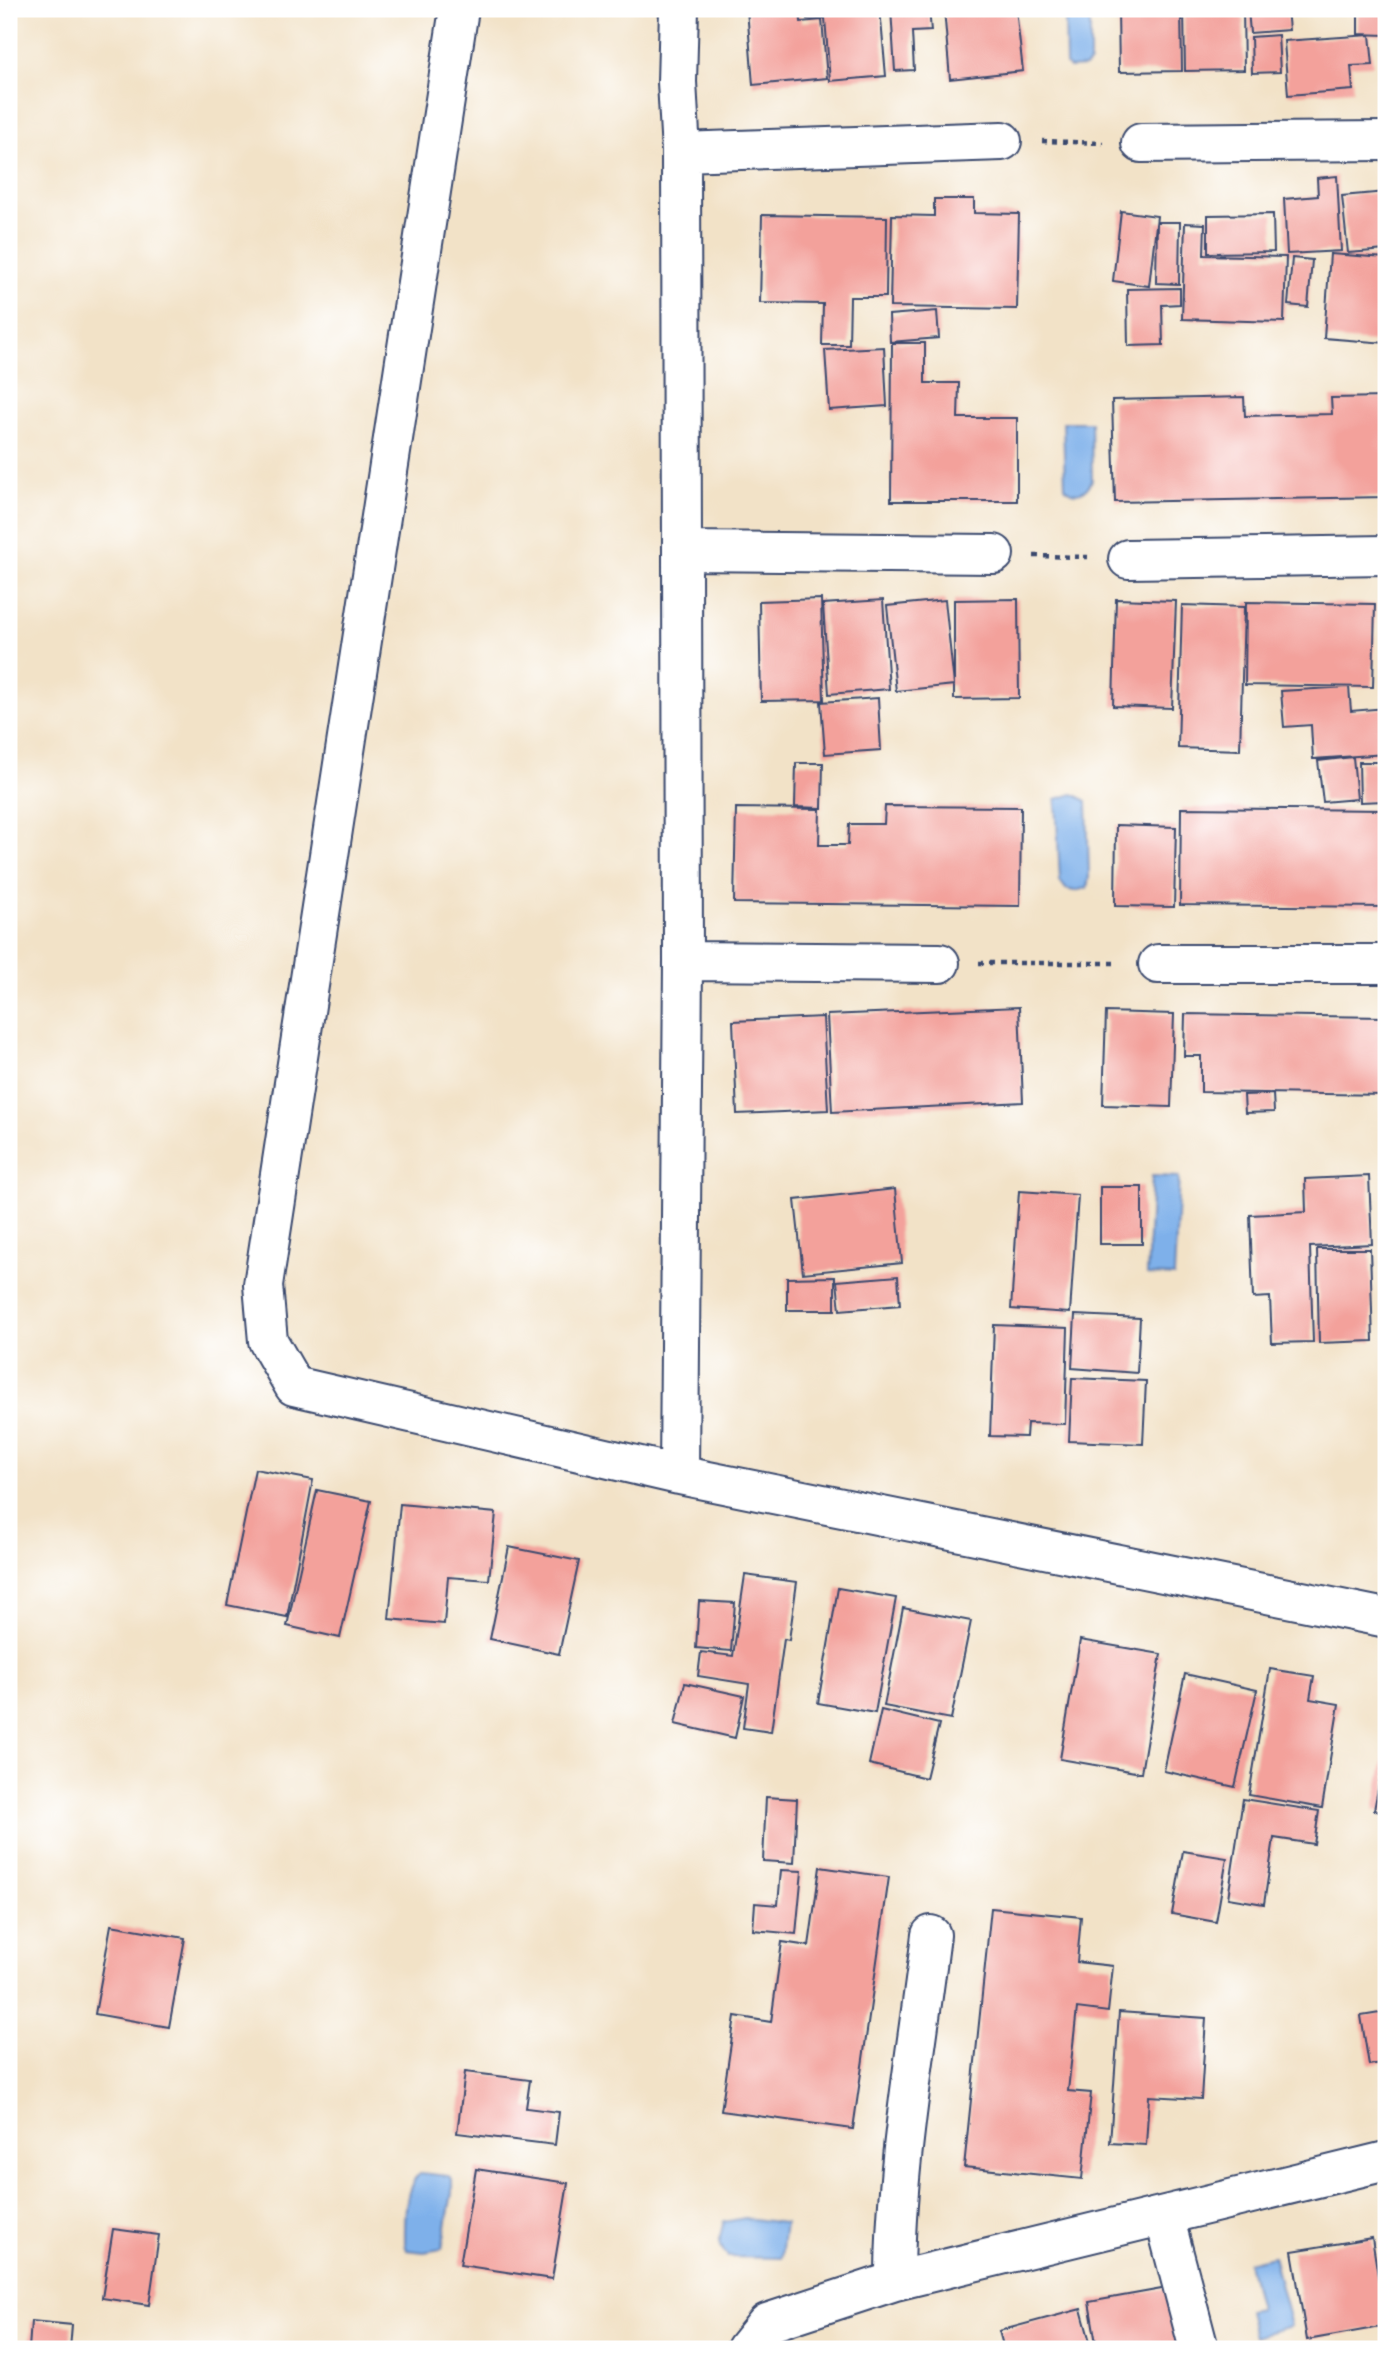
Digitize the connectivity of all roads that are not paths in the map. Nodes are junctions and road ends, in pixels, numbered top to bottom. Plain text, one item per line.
1 (459, 9) edge
2 (679, 9) edge
3 (1002, 141) road end
4 (1386, 141) edge
5 (1141, 144) road end
6 (681, 152) junction
7 (681, 551) junction
8 (994, 554) road end
9 (1386, 555) edge
10 (1128, 559) road end
11 (683, 961) junction
12 (940, 962) road end
13 (1158, 964) road end
14 (1386, 964) edge
15 (679, 1475) junction
16 (1386, 1618) edge
17 (931, 1935) dead end
18 (1386, 2161) edge
19 (1164, 2216) junction
20 (895, 2281) junction
21 (746, 2349) edge
22 (1199, 2349) edge

1 - 15 street
2 - 6 street
3 - 6 street
4 - 5 street
6 - 7 street
7 - 8 street
7 - 11 street
9 - 10 street
11 - 12 street
11 - 15 street
13 - 14 street
15 - 16 street
17 - 20 street
18 - 19 street
19 - 20 street
19 - 22 street
20 - 21 street

